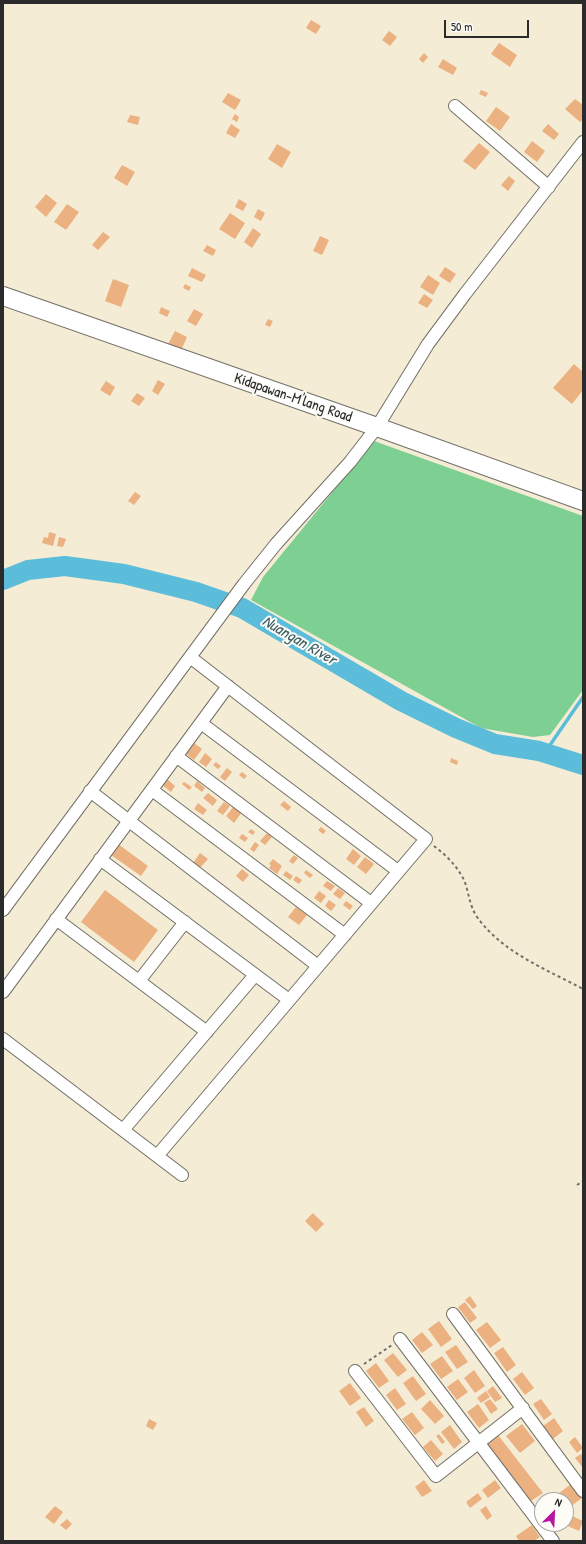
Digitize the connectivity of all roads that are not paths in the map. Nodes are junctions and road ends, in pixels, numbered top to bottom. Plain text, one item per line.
1 (455, 106) dead end
2 (583, 142) edge
3 (549, 187) junction
4 (3, 296) edge
5 (377, 427) junction
6 (583, 501) edge
7 (190, 657) junction
8 (228, 686) junction
9 (201, 723) junction
10 (176, 756) junction
11 (152, 790) junction
12 (90, 792) junction
13 (128, 822) junction
14 (100, 859) junction
15 (398, 871) junction
16 (371, 903) junction
17 (3, 910) edge
18 (56, 919) junction
19 (185, 922) junction
20 (344, 934) junction
21 (318, 966) junction
22 (255, 975) junction
23 (139, 981) junction
24 (3, 992) edge
25 (289, 1000) junction
26 (207, 1032) junction
27 (3, 1039) edge
28 (123, 1130) junction
29 (157, 1156) junction
30 (182, 1175) dead end
31 (453, 1314) dead end
32 (400, 1339) road end
33 (355, 1371) road end
34 (523, 1408) junction
35 (478, 1443) junction
36 (583, 1491) edge
37 (553, 1541) edge

1 - 3 street
2 - 3 street
3 - 5 street
4 - 5 main road, Kidapawan-M'lang Road
5 - 6 main road, Kidapawan-M'lang Road
5 - 7 street
7 - 8 street
7 - 12 street
8 - 9 street
8 - 15 street
9 - 10 street
9 - 15 street
10 - 11 street
10 - 16 street
11 - 13 street
11 - 20 street
12 - 13 street
12 - 17 street
13 - 14 street
13 - 21 street
14 - 18 street
14 - 19 street
15 - 16 street
16 - 20 street
18 - 23 street
18 - 24 street
19 - 22 street
19 - 23 street
20 - 21 street
21 - 25 street
22 - 25 street
22 - 26 street
23 - 26 street
25 - 29 street
26 - 28 street
27 - 28 street
28 - 29 street
29 - 30 street
31 - 34 street
32 - 35 street
33 - 35 street
34 - 35 street
34 - 36 street
35 - 37 street

